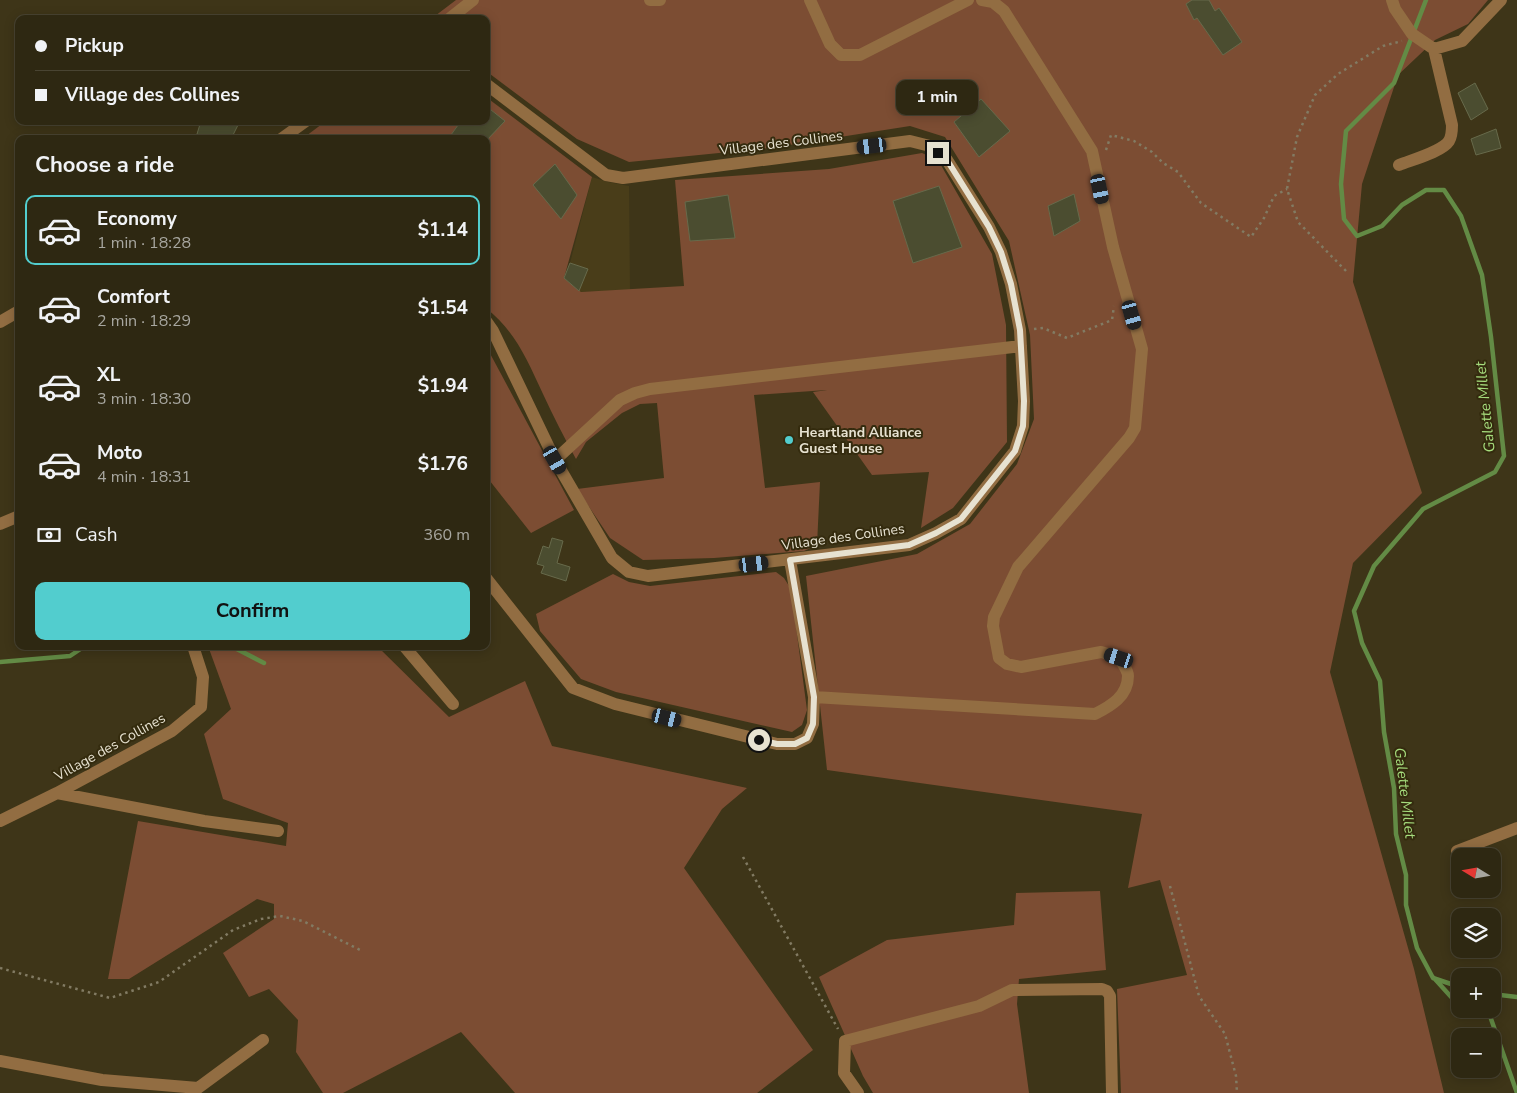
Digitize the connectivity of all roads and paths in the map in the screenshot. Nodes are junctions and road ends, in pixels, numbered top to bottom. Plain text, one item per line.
1 (473, 0) edge
2 (650, 0) edge
3 (660, 0) edge
4 (810, 0) edge
5 (968, 0) edge
6 (982, 0) edge
7 (1392, 0) edge
8 (1501, 0) edge
9 (454, 15) edge
10 (1412, 34) junction
11 (1434, 48) junction
12 (490, 87) edge
13 (300, 125) edge
14 (287, 135) edge
15 (1104, 156) dead end
16 (1399, 165) dead end
17 (1287, 188) junction
18 (1346, 271) dead end
19 (1115, 304) dead end
20 (15, 313) edge
21 (0, 322) edge
22 (490, 328) edge
23 (1020, 330) junction
24 (1021, 346) junction
25 (555, 460) junction
26 (15, 518) edge
27 (0, 524) edge
28 (790, 560) junction
29 (490, 583) edge
30 (194, 650) edge
31 (407, 650) edge
32 (814, 697) junction
33 (453, 704) dead end
34 (57, 793) junction
35 (0, 820) edge
36 (1517, 828) edge
37 (278, 831) dead end
38 (1465, 848) edge
39 (743, 857) dead end
40 (1170, 886) dead end
41 (360, 950) dead end
42 (0, 968) edge
43 (263, 1040) dead end
44 (845, 1041) junction
45 (0, 1060) edge
46 (858, 1093) edge
47 (1112, 1093) edge
48 (1237, 1093) edge

1 - 9 street
2 - 3 street
4 - 5 street
6 - 32 street
7 - 10 street
8 - 11 street
10 - 11 street
10 - 17 path
11 - 16 street
12 - 23 street, Village des Collines
13 - 14 street
15 - 17 path
17 - 18 path
19 - 23 path
20 - 21 street
22 - 25 street, Village des Collines
23 - 24 street, Village des Collines
24 - 25 street
24 - 28 street, Village des Collines
25 - 28 street, Village des Collines
26 - 27 street
28 - 32 street
29 - 32 street
30 - 34 street, Village des Collines
31 - 33 street
34 - 35 street, Village des Collines
34 - 37 street
36 - 38 street
39 - 44 path
40 - 48 path
41 - 42 path
43 - 45 street
44 - 46 street
44 - 47 street

